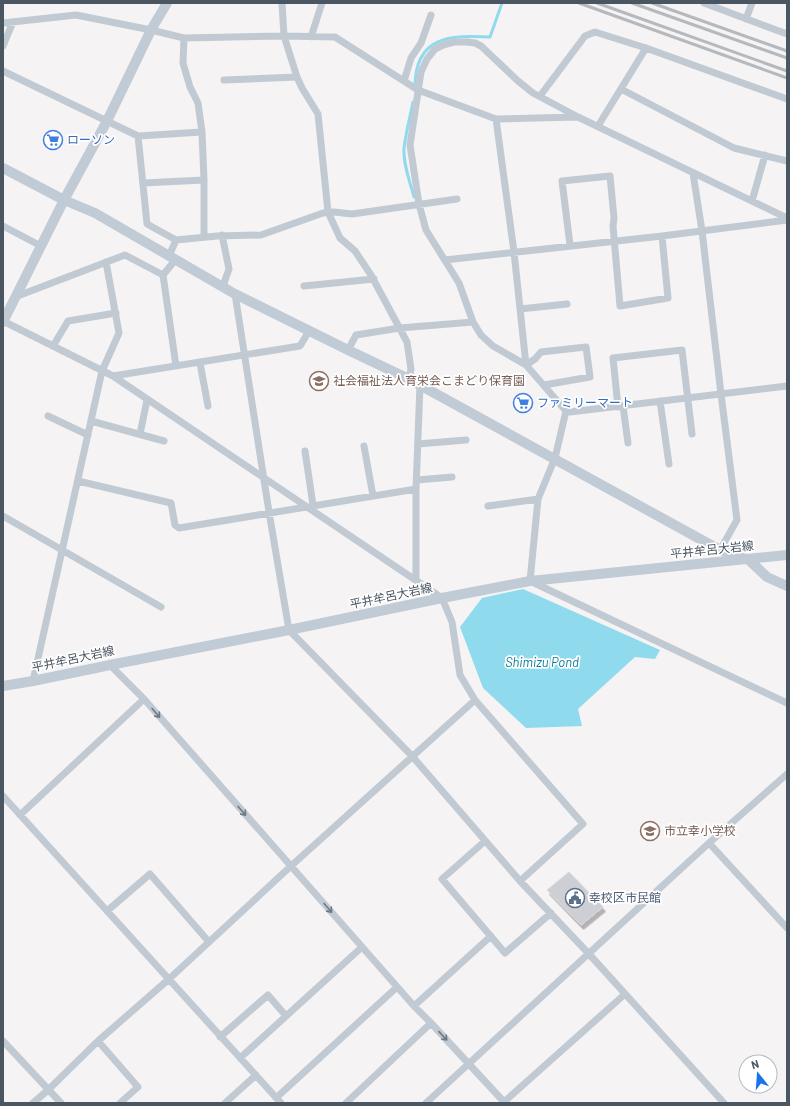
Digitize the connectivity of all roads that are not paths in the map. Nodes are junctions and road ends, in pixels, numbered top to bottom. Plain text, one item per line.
1 (166, 3) edge
2 (282, 3) edge
3 (322, 3) edge
4 (704, 3) edge
5 (752, 3) edge
6 (432, 15) dead end
7 (746, 19) junction
8 (13, 22) junction
9 (3, 23) edge
10 (152, 30) junction
11 (787, 34) edge
12 (284, 36) junction
13 (311, 37) junction
14 (184, 38) junction
15 (3, 46) edge
16 (646, 48) junction
17 (3, 71) edge
18 (297, 77) junction
19 (224, 80) dead end
20 (407, 83) junction
21 (621, 89) junction
22 (417, 90) junction
23 (540, 96) junction
24 (787, 99) edge
25 (578, 117) junction
26 (496, 119) junction
27 (107, 121) junction
28 (598, 126) junction
29 (202, 132) junction
30 (138, 136) junction
31 (765, 155) junction
32 (787, 161) edge
33 (3, 168) edge
34 (693, 174) junction
35 (204, 180) junction
36 (143, 183) junction
37 (457, 198) dead end
38 (64, 200) junction
39 (752, 201) junction
40 (419, 204) junction
41 (328, 212) junction
42 (787, 219) edge
43 (3, 226) edge
44 (702, 231) junction
45 (222, 235) junction
46 (662, 236) junction
47 (204, 237) junction
48 (176, 240) junction
49 (614, 241) junction
50 (570, 245) junction
51 (41, 246) junction
52 (514, 252) junction
53 (173, 258) junction
54 (445, 260) junction
55 (106, 262) junction
56 (163, 275) junction
57 (374, 279) junction
58 (223, 286) junction
59 (304, 286) dead end
60 (236, 294) junction
61 (15, 297) junction
62 (567, 304) dead end
63 (520, 309) junction
64 (116, 314) junction
65 (3, 322) edge
66 (473, 322) junction
67 (400, 328) junction
68 (310, 331) junction
69 (53, 346) junction
70 (348, 350) junction
71 (244, 355) junction
72 (200, 363) junction
73 (526, 365) junction
74 (176, 366) junction
75 (102, 371) junction
76 (113, 376) junction
77 (409, 379) junction
78 (420, 385) junction
79 (544, 385) junction
80 (787, 386) edge
81 (721, 394) junction
82 (688, 398) junction
83 (147, 400) junction
84 (660, 401) junction
85 (208, 406) dead end
86 (621, 406) junction
87 (566, 411) junction
88 (48, 416) dead end
89 (91, 421) junction
90 (140, 434) junction
91 (692, 434) dead end
92 (88, 435) junction
93 (466, 440) dead end
94 (164, 441) dead end
95 (628, 443) dead end
96 (418, 444) junction
97 (364, 446) dead end
98 (305, 451) dead end
99 (555, 458) junction
100 (669, 464) dead end
101 (452, 477) dead end
102 (264, 478) junction
103 (78, 480) junction
104 (417, 480) junction
105 (416, 489) junction
106 (373, 496) junction
107 (538, 499) junction
108 (310, 506) junction
109 (488, 506) dead end
110 (269, 512) junction
111 (3, 516) edge
112 (63, 550) junction
113 (720, 550) junction
114 (787, 555) edge
115 (749, 560) junction
116 (416, 581) junction
117 (530, 581) junction
118 (787, 586) edge
119 (442, 598) junction
120 (161, 607) dead end
121 (289, 630) junction
122 (110, 665) junction
123 (33, 681) junction
124 (3, 686) edge
125 (144, 699) junction
126 (475, 700) junction
127 (787, 703) edge
128 (412, 756) junction
129 (787, 774) edge
130 (3, 796) edge
131 (20, 814) junction
132 (486, 841) junction
133 (709, 842) junction
134 (291, 866) junction
135 (520, 881) junction
136 (107, 911) junction
137 (551, 913) junction
138 (787, 928) edge
139 (491, 936) junction
140 (209, 942) junction
141 (362, 947) junction
142 (589, 954) junction
143 (169, 979) junction
144 (397, 987) junction
145 (626, 994) junction
146 (414, 1006) junction
147 (286, 1016) junction
148 (431, 1023) junction
149 (220, 1036) junction
150 (3, 1041) edge
151 (98, 1041) junction
152 (240, 1058) junction
153 (470, 1064) junction
154 (256, 1075) junction
155 (48, 1090) junction
156 (278, 1101) edge
157 (33, 1103) edge
158 (61, 1103) edge
159 (120, 1103) edge
160 (225, 1103) edge
161 (346, 1103) edge
162 (426, 1103) edge
163 (504, 1103) edge
164 (724, 1103) edge

1 - 10 street
2 - 12 street
3 - 13 street
4 - 7 street
5 - 7 street
6 - 20 street
7 - 11 street
8 - 9 street
8 - 10 street
8 - 15 street
10 - 14 street
10 - 27 street
12 - 13 street
12 - 14 street
12 - 18 street
13 - 20 street
14 - 29 street
16 - 21 street
16 - 23 street
16 - 24 street
17 - 27 street
18 - 19 street
18 - 41 street
20 - 22 street
21 - 28 street
21 - 31 street
22 - 23 street
22 - 26 street
22 - 40 street
23 - 25 street
25 - 26 street
25 - 28 street
26 - 52 street
27 - 30 street
27 - 38 street
28 - 34 street
29 - 30 street
29 - 35 street
30 - 36 street
31 - 32 street
31 - 39 street
33 - 38 street
34 - 39 street
34 - 44 street
35 - 36 street
35 - 47 street
36 - 48 street
37 - 40 street
38 - 51 street
38 - 53 street
39 - 42 street
40 - 41 street
40 - 54 street
41 - 45 street
41 - 57 street
42 - 44 street
43 - 51 street
44 - 46 street
44 - 81 street
45 - 47 street
45 - 58 street
46 - 49 street
46 - 49 street
47 - 48 street
48 - 53 street
49 - 50 street
49 - 50 street
50 - 52 street
51 - 61 street
52 - 54 street
52 - 63 street
53 - 56 street
53 - 58 street
54 - 66 street
55 - 56 street
55 - 61 street
55 - 64 street
56 - 74 street
57 - 59 street
57 - 67 street
58 - 60 street
60 - 68 street
60 - 71 street
61 - 65 street
62 - 63 street
63 - 73 street
64 - 69 street
64 - 75 street
65 - 69 street
66 - 67 street
66 - 73 street
67 - 70 street
67 - 77 street
68 - 70 street
68 - 71 street
69 - 75 street
70 - 77 street
71 - 72 street
71 - 102 street
72 - 74 street
72 - 85 street
73 - 79 street
73 - 79 street
74 - 76 street
75 - 76 street
75 - 89 street
76 - 83 street
77 - 78 street
78 - 96 street
78 - 99 street
79 - 87 street
80 - 81 street
81 - 82 street
81 - 113 street
82 - 84 street
82 - 86 street
82 - 91 street
83 - 90 street
83 - 102 street
84 - 86 street
84 - 100 street
86 - 87 street
86 - 95 street
87 - 99 street
88 - 92 street
89 - 90 street
89 - 92 street
90 - 94 street
92 - 103 street
93 - 96 street
96 - 104 street
97 - 106 street
98 - 108 street
99 - 107 street
99 - 113 street
101 - 104 street
102 - 108 street
102 - 110 street
103 - 110 street
103 - 112 street
104 - 105 street
105 - 106 street
105 - 116 street
106 - 108 street
107 - 109 street
107 - 117 street
108 - 110 street
108 - 116 street
110 - 121 street
111 - 112 street
112 - 120 street
112 - 123 street
113 - 115 street
114 - 115 street, 平井牟呂大岩線
115 - 117 street, 平井牟呂大岩線
115 - 118 street
116 - 119 street
117 - 119 street, 平井牟呂大岩線
117 - 127 street
119 - 121 street, 平井牟呂大岩線
119 - 126 street
121 - 122 street, 平井牟呂大岩線
121 - 128 street
122 - 123 street, 平井牟呂大岩線
122 - 125 street
123 - 124 street, 平井牟呂大岩線
125 - 131 street
125 -> 134 street
126 - 128 street
126 - 135 street
128 - 132 street
128 - 134 street
129 - 133 street
130 - 131 street
131 - 136 street
132 - 135 street
132 - 139 street
133 - 138 street
133 - 142 street
134 - 140 street
134 -> 141 street
135 - 137 street
136 - 140 street
136 - 143 street
137 - 139 street
137 - 142 street
139 - 146 street
140 - 143 street
141 - 144 street
141 - 147 street
142 - 145 street
142 - 153 street
143 - 149 street
143 - 151 street
144 - 146 street
144 - 156 street
145 - 163 street
145 - 164 street
146 - 148 street
147 - 149 street
147 - 152 street
148 -> 153 street
148 - 161 street
149 - 152 street
150 - 155 street
151 - 155 street
151 - 159 street
152 - 154 street
153 - 162 street
153 - 163 street
154 - 156 street
154 - 160 street
155 - 157 street
155 - 158 street

